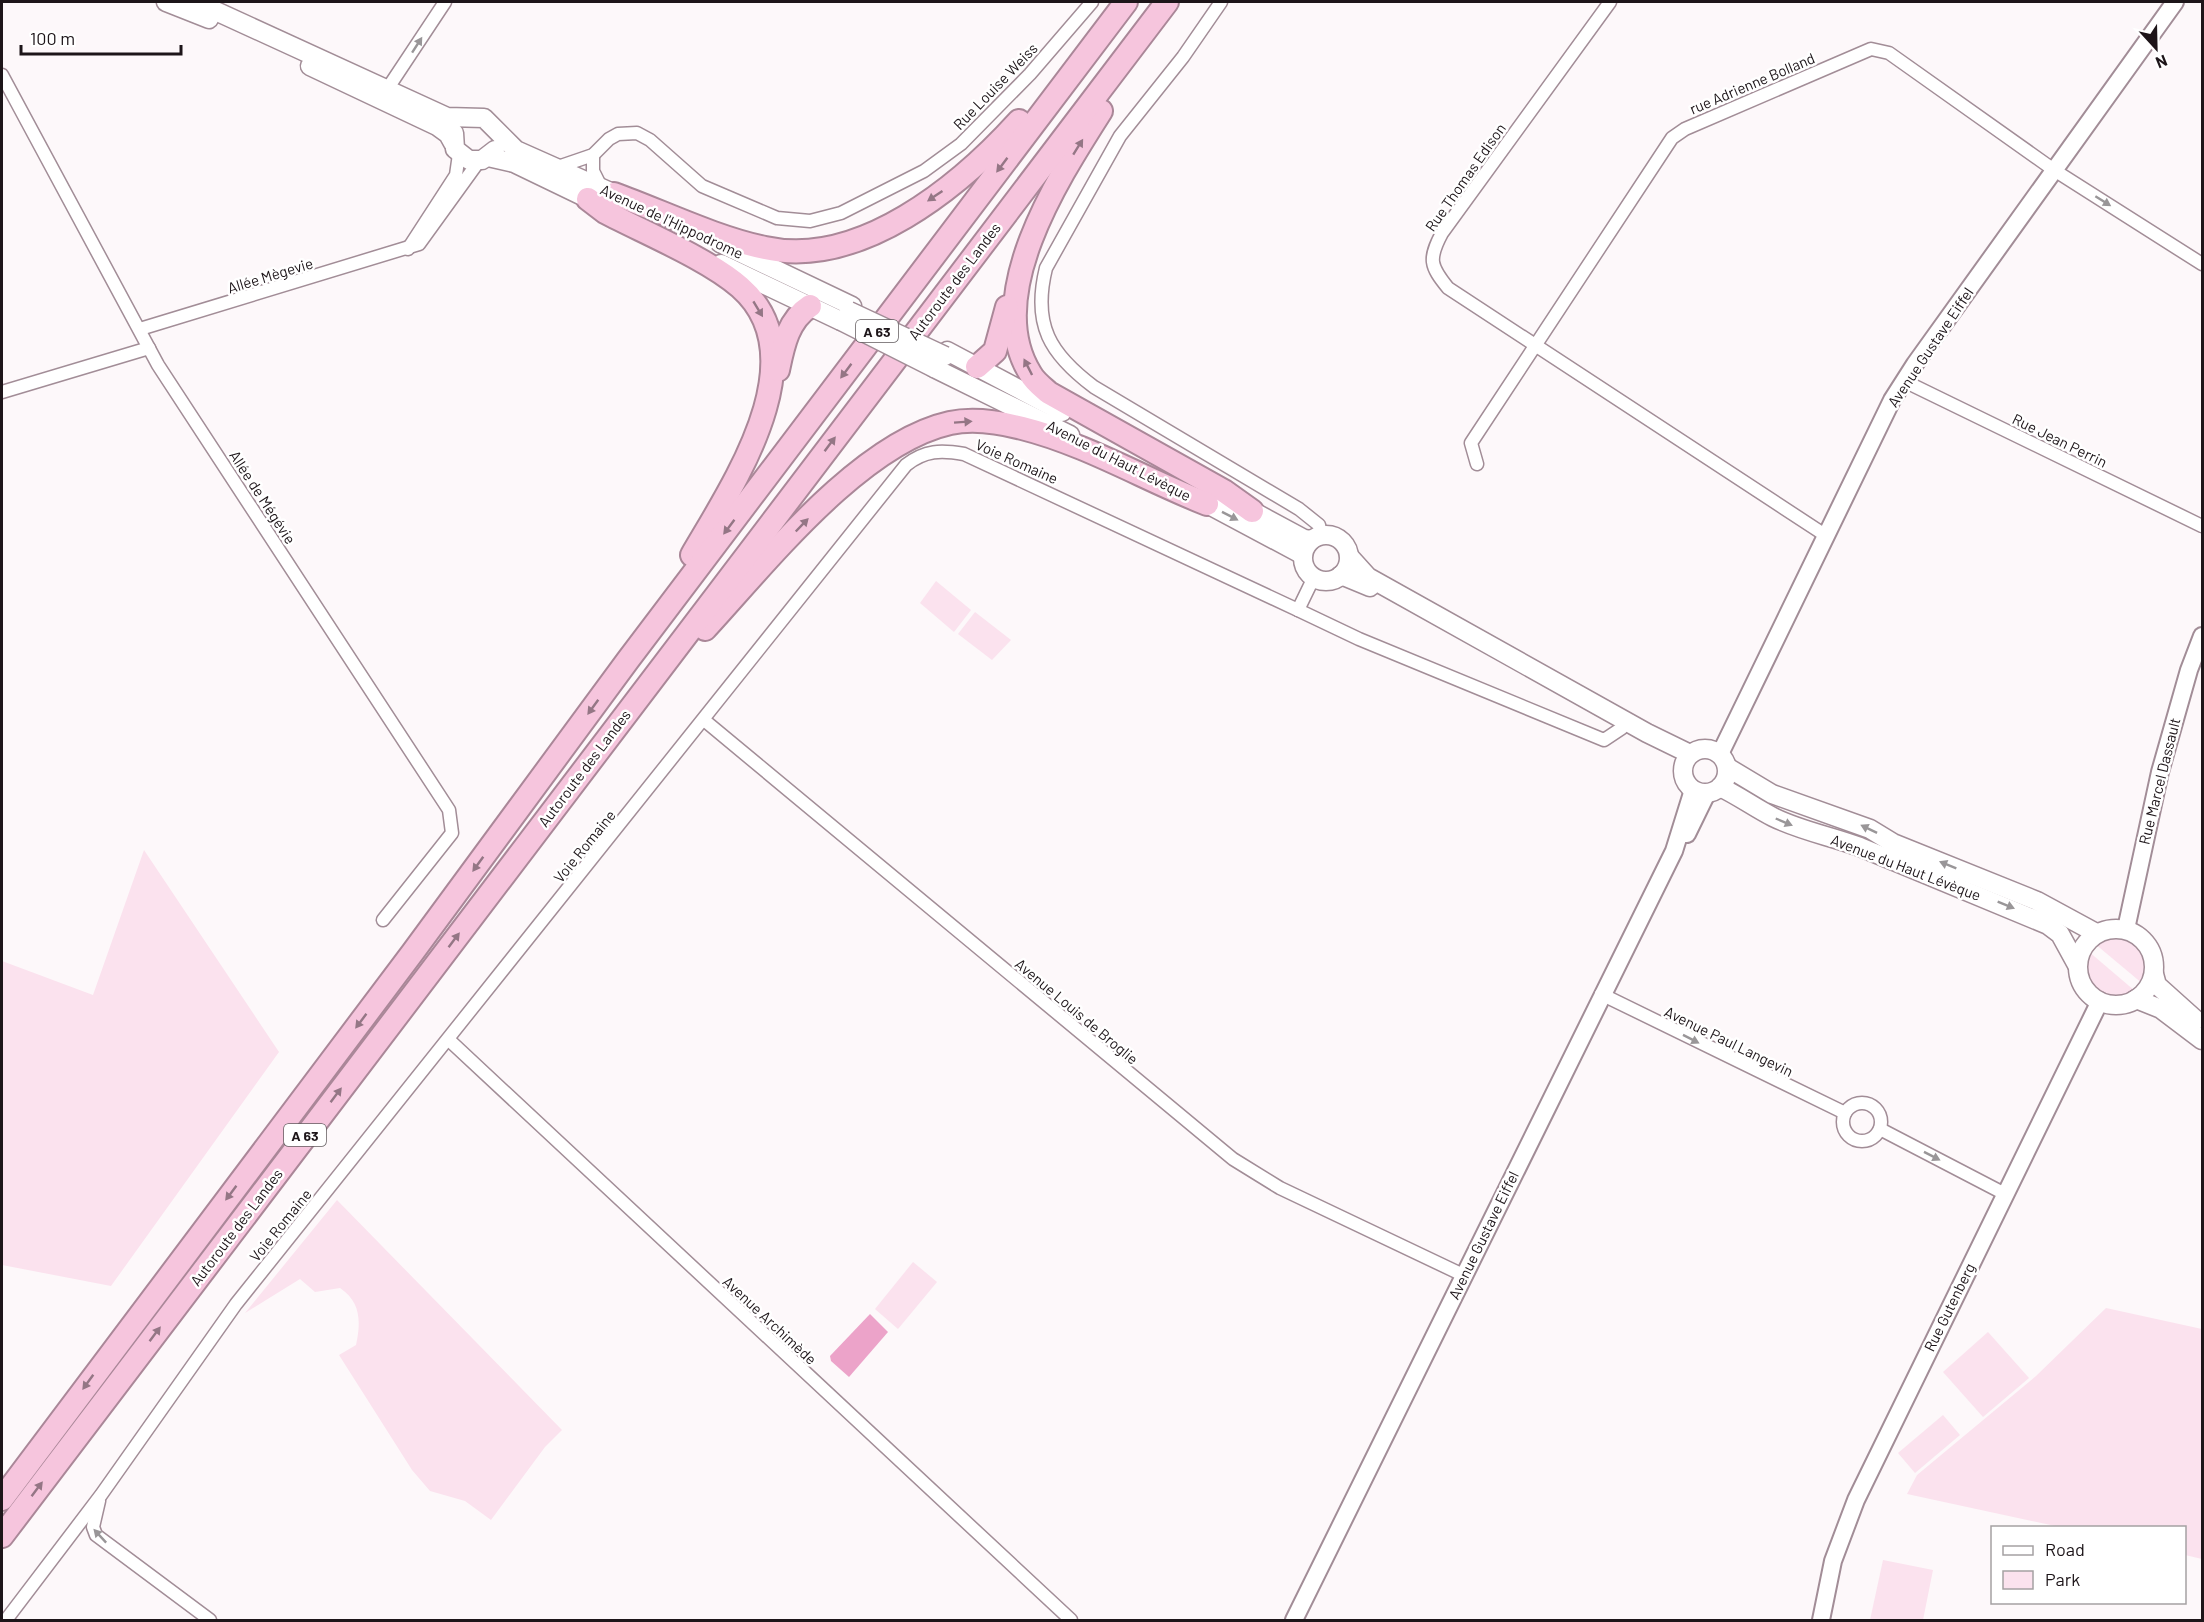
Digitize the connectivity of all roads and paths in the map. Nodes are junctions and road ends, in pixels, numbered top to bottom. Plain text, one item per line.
1 (166, 2) edge
2 (196, 2) edge
3 (445, 2) edge
4 (1092, 2) edge
5 (1118, 2) edge
6 (1126, 2) edge
7 (1167, 2) edge
8 (1178, 2) edge
9 (1221, 2) edge
10 (1610, 2) edge
11 (2175, 2) edge
12 (2, 75) edge
13 (388, 88) junction
14 (466, 118) junction
15 (497, 131) junction
16 (456, 148) junction
17 (593, 155) junction
18 (483, 159) junction
19 (555, 169) junction
20 (2054, 170) junction
21 (602, 194) junction
22 (1030, 240) junction
23 (408, 249) junction
24 (2202, 264) edge
25 (814, 308) junction
26 (847, 314) junction
27 (140, 329) junction
28 (1536, 345) junction
29 (149, 348) junction
30 (941, 359) junction
31 (973, 365) junction
32 (1904, 381) junction
33 (2, 392) edge
34 (769, 401) junction
35 (1477, 464) dead end
36 (1207, 504) junction
37 (1252, 511) junction
38 (2202, 526) edge
39 (1825, 535) junction
40 (1312, 544) junction
41 (1349, 556) junction
42 (1341, 575) junction
43 (1314, 577) junction
44 (1298, 610) junction
45 (2202, 636) edge
46 (628, 660) junction
47 (704, 720) junction
48 (1622, 728) junction
49 (609, 735) junction
50 (1686, 760) junction
51 (1723, 760) junction
52 (1707, 790) junction
53 (383, 920) dead end
54 (2126, 929) junction
55 (2096, 933) junction
56 (2078, 964) junction
57 (2154, 974) junction
58 (1601, 994) junction
59 (2136, 999) junction
60 (2100, 1001) junction
61 (2202, 1025) edge
62 (449, 1040) junction
63 (2202, 1040) edge
64 (1845, 1113) junction
65 (1880, 1129) junction
66 (2005, 1194) junction
67 (1463, 1275) junction
68 (101, 1495) junction
69 (2, 1499) edge
70 (2, 1536) edge
71 (6, 1620) edge
72 (210, 1620) edge
73 (1071, 1620) edge
74 (1293, 1620) edge
75 (1821, 1620) edge

1 - 16 main road
2 - 13 main road
13 -> 3 street
4 - 17 street, Rue Louise Weiss
5 -> 21 highway
6 -> 46 highway, Autoroute des Landes / A 63
49 -> 7 highway, Autoroute des Landes / A 63
22 -> 8 highway
9 - 40 street
10 - 28 street, Rue Thomas Edison
11 - 20 street, Avenue Gustave Eiffel
12 - 27 street, Allée de Mégévie
13 - 14 main road
14 - 15 main road
14 - 16 main road
15 - 18 main road
15 - 19 main road, Avenue de l'Hippodrome
16 - 18 main road
16 - 23 street
17 - 19 street, Rue Louise Weiss
17 - 21 street
18 - 21 main road, Avenue de l'Hippodrome
18 - 23 street, Allée Mègevie
19 - 21 main road, Avenue de l'Hippodrome
20 -> 24 street, rue Adrienne Bolland
20 - 28 street, rue Adrienne Bolland
20 - 32 street, Avenue Gustave Eiffel
21 - 25 main road, Avenue de l'Hippodrome
21 - 26 main road, Avenue de l'Hippodrome
21 -> 34 highway
22 - 31 highway
37 -> 22 highway
23 - 27 street, Allée Mègevie
25 - 26 main road, Avenue de l'Hippodrome
25 - 34 highway
26 - 30 main road
27 - 29 street, Allée de Mégévie
28 - 35 street
28 - 39 street, Rue Thomas Edison
29 - 33 street
29 - 53 street, Allée de Mégévie
30 - 31 main road, Avenue du Haut Lévèque
30 - 36 main road, Avenue du Haut Lévèque
31 - 37 main road, Avenue du Haut Lévèque
32 - 38 street, Rue Jean Perrin
32 - 39 street, Avenue Gustave Eiffel
34 - 46 highway
36 -> 40 main road, Avenue du Haut Lévèque
49 -> 36 highway
37 - 40 main road, Avenue du Haut Lévèque
39 - 51 street, Avenue Gustave Eiffel
40 - 41 main road
40 - 43 main road
41 - 42 main road
41 - 50 main road
42 - 43 main road
42 - 48 main road
43 - 44 street
44 - 47 street, Voie Romaine
44 - 48 street, Voie Romaine
45 - 54 street, Rue Marcel Dassault
46 -> 69 highway, Autoroute des Landes / A 63
47 - 62 street, Voie Romaine
47 - 67 street, Avenue Louis de Broglie
48 - 50 main road
70 -> 49 highway, Autoroute des Landes / A 63
50 - 51 main road
50 - 52 main road
51 - 52 main road
55 -> 51 main road, Avenue du Haut Lévèque
52 -> 56 main road, Avenue du Haut Lévèque
52 - 58 street, Avenue Gustave Eiffel
54 - 55 main road
54 - 57 main road
55 - 56 main road
56 - 60 main road
57 - 59 main road
57 - 61 main road
58 -> 64 street, Avenue Paul Langevin
58 - 67 street, Avenue Gustave Eiffel
59 - 60 main road
59 - 63 main road
60 - 66 street, Rue Gutenberg
62 - 68 street, Voie Romaine
62 - 73 street, Avenue Archimède
64 - 65 street
64 - 65 street
65 -> 66 street
66 - 75 street, Rue Gutenberg
67 - 74 street, Avenue Gustave Eiffel
68 - 71 street, Voie Romaine
72 -> 68 street

